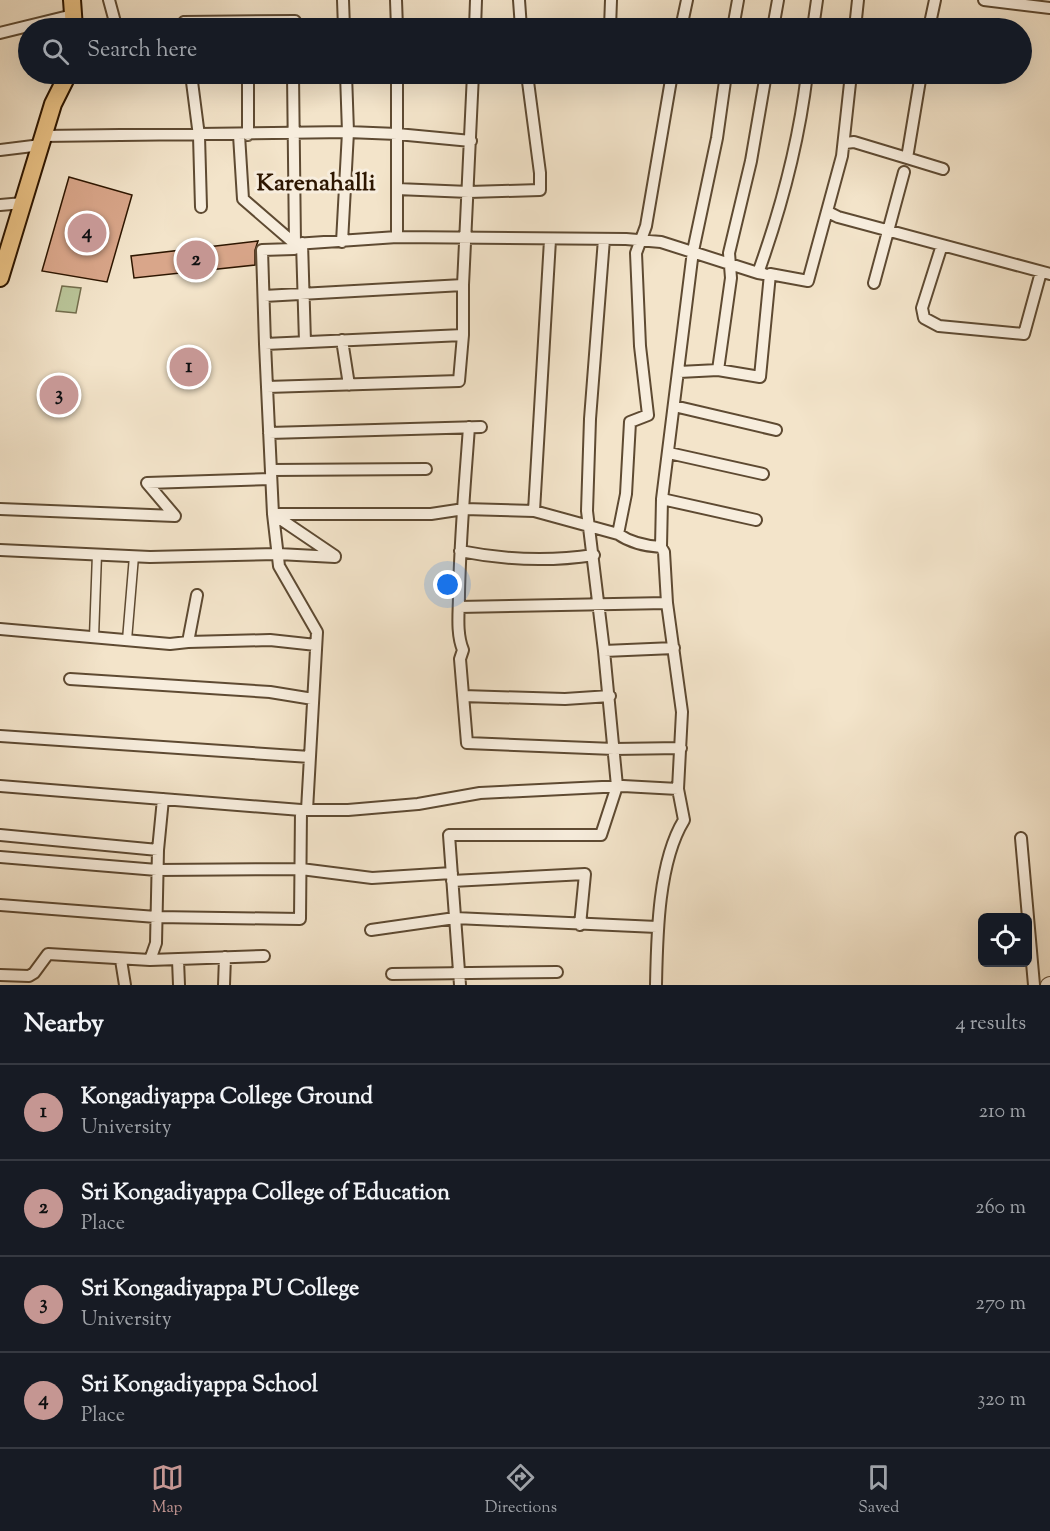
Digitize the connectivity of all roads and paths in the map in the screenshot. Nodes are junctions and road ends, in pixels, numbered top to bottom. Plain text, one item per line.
1 (109, 0) edge
2 (343, 0) edge
3 (351, 0) edge
4 (396, 0) edge
5 (476, 0) edge
6 (519, 0) edge
7 (611, 0) edge
8 (687, 0) edge
9 (738, 0) edge
10 (778, 0) edge
11 (817, 0) edge
12 (858, 0) edge
13 (935, 0) edge
14 (984, 0) edge
15 (1050, 8) edge
16 (73, 14) edge
17 (58, 18) edge
18 (115, 18) edge
19 (344, 18) edge
20 (397, 18) edge
21 (475, 18) edge
22 (520, 18) edge
23 (610, 18) edge
24 (683, 18) edge
25 (735, 18) edge
26 (775, 18) edge
27 (814, 18) edge
28 (856, 18) edge
29 (931, 18) edge
30 (18, 28) edge
31 (0, 33) edge
32 (63, 84) edge
33 (192, 84) edge
34 (247, 84) edge
35 (294, 84) edge
36 (346, 84) edge
37 (397, 84) edge
38 (473, 84) edge
39 (528, 84) edge
40 (670, 84) edge
41 (725, 84) edge
42 (764, 84) edge
43 (806, 84) edge
44 (850, 84) edge
45 (919, 84) edge
46 (348, 132) junction
47 (292, 133) junction
48 (397, 134) junction
49 (244, 135) junction
50 (200, 136) junction
51 (42, 141) junction
52 (471, 141) junction
53 (843, 147) junction
54 (0, 150) edge
55 (907, 158) junction
56 (943, 169) dead end
57 (904, 172) dead end
58 (397, 189) junction
59 (469, 192) junction
60 (22, 203) junction
61 (0, 205) edge
62 (201, 207) dead end
63 (828, 212) junction
64 (888, 230) junction
65 (397, 237) junction
66 (604, 239) junction
67 (467, 240) junction
68 (550, 240) junction
69 (641, 240) junction
70 (342, 242) junction
71 (298, 243) junction
72 (942, 245) junction
73 (693, 251) junction
74 (730, 264) junction
75 (758, 273) junction
76 (1046, 273) edge
77 (771, 274) junction
78 (0, 278) edge
79 (874, 283) dead end
80 (463, 285) junction
81 (303, 294) junction
82 (264, 297) junction
83 (463, 335) junction
84 (342, 340) junction
85 (305, 342) junction
86 (266, 344) junction
87 (718, 369) junction
88 (679, 372) junction
89 (349, 385) junction
90 (267, 387) junction
91 (674, 406) junction
92 (481, 426) dead end
93 (469, 427) junction
94 (776, 430) dead end
95 (269, 433) junction
96 (669, 453) junction
97 (426, 469) dead end
98 (271, 474) junction
99 (763, 474) dead end
100 (662, 499) junction
101 (0, 509) edge
102 (464, 509) junction
103 (534, 511) junction
104 (273, 514) junction
105 (756, 520) dead end
106 (590, 526) junction
107 (618, 534) junction
108 (661, 547) junction
109 (0, 550) edge
110 (460, 551) junction
111 (97, 554) junction
112 (278, 554) junction
113 (594, 555) junction
114 (134, 556) junction
115 (197, 595) dead end
116 (667, 603) junction
117 (599, 604) junction
118 (459, 606) junction
119 (0, 629) edge
120 (94, 637) junction
121 (127, 640) junction
122 (188, 642) junction
123 (316, 645) junction
124 (674, 648) junction
125 (604, 651) junction
126 (70, 679) dead end
127 (464, 696) junction
128 (610, 696) junction
129 (313, 699) junction
130 (0, 736) edge
131 (681, 748) junction
132 (614, 749) junction
133 (310, 757) junction
134 (0, 786) edge
135 (617, 786) junction
136 (678, 789) junction
137 (163, 800) junction
138 (304, 810) junction
139 (0, 835) edge
140 (1021, 838) dead end
141 (158, 850) junction
142 (0, 857) edge
143 (301, 869) junction
144 (157, 870) junction
145 (452, 877) junction
146 (0, 905) edge
147 (156, 917) junction
148 (455, 918) junction
149 (580, 925) junction
150 (657, 927) junction
151 (371, 930) dead end
152 (264, 956) dead end
153 (225, 957) junction
154 (121, 960) junction
155 (150, 960) junction
156 (178, 960) junction
157 (459, 972) junction
158 (557, 972) dead end
159 (392, 974) dead end
160 (7, 978) edge
161 (125, 985) edge
162 (179, 985) edge
163 (224, 985) edge
164 (460, 985) edge
165 (656, 985) edge
166 (1034, 985) edge

1 - 18 street
2 - 3 street
2 - 19 street
4 - 20 street
5 - 21 street
6 - 22 street
7 - 23 street
8 - 24 street
9 - 25 street
10 - 26 street
11 - 27 street
12 - 28 street
13 - 29 street
14 - 15 street
16 - 17 street
30 - 31 street
32 - 51 main road
33 - 50 street
34 - 49 street
35 - 47 street
36 - 46 street
37 - 48 street
38 - 52 street
39 - 59 street
40 - 69 street
41 - 73 street
42 - 74 street
43 - 75 street
44 - 53 street
45 - 55 street
46 - 47 street
46 - 48 street
46 - 70 street
47 - 49 street
47 - 71 street
48 - 52 street
48 - 58 street
49 - 50 street
49 - 71 street
50 - 51 street
50 - 62 street
51 - 54 street
51 - 60 main road
52 - 59 street
53 - 55 street
53 - 63 street
55 - 56 street
57 - 64 street
58 - 59 street
58 - 65 street
59 - 67 street
60 - 61 street
60 - 78 main road
63 - 64 street
63 - 77 street
64 - 72 street
64 - 79 street
65 - 67 street
65 - 70 street
66 - 68 street
66 - 69 street
66 - 106 street
67 - 68 street
67 - 80 street
68 - 103 street
69 - 73 street
69 - 107 street
70 - 71 street
71 - 81 street
71 - 82 street
72 - 76 street
72 - 76 street
73 - 74 street
73 - 88 street
74 - 75 street
74 - 87 street
75 - 77 street
77 - 87 street
80 - 81 street
80 - 83 street
81 - 82 street
81 - 85 street
82 - 86 street
83 - 84 street
83 - 89 street
84 - 85 street
84 - 89 street
85 - 86 street
86 - 90 street
87 - 88 street
88 - 91 street
89 - 90 street
90 - 95 street
91 - 94 street
91 - 96 street
92 - 93 street
93 - 95 street
93 - 102 street
95 - 98 street
96 - 99 street
96 - 100 street
97 - 98 street
98 - 101 street
98 - 104 street
100 - 105 street
100 - 108 street
102 - 103 street
102 - 104 street
102 - 110 street
103 - 106 street
104 - 112 street
104 - 112 street
106 - 107 street
106 - 113 street
107 - 108 street
108 - 116 street
109 - 111 street
110 - 113 street
110 - 118 street
111 - 114 street
111 - 120 street
112 - 114 street
112 - 123 street
113 - 117 street
114 - 121 street
115 - 122 street
116 - 117 street
116 - 124 street
117 - 118 street
117 - 125 street
118 - 127 street
119 - 120 street
120 - 121 street
121 - 122 street
122 - 123 street
123 - 129 street
124 - 125 street
124 - 131 street
125 - 128 street
126 - 129 street
127 - 128 street
127 - 132 street
128 - 132 street
129 - 133 street
130 - 133 street
131 - 132 street
131 - 136 street
132 - 135 street
133 - 138 street
134 - 137 street
135 - 136 street
135 - 138 street
135 - 145 street
136 - 150 street
137 - 138 street
137 - 141 street
138 - 143 street
139 - 141 street
140 - 166 street
141 - 144 street
142 - 144 street
143 - 144 street
143 - 145 street
143 - 147 street
144 - 147 street
145 - 148 street
145 - 149 street
146 - 147 street
147 - 155 street
148 - 149 street
148 - 151 street
148 - 157 street
149 - 150 street
150 - 165 street
152 - 153 street
153 - 156 street
153 - 163 street
154 - 155 street
154 - 160 street
154 - 161 street
155 - 156 street
156 - 162 street
157 - 158 street
157 - 159 street
157 - 164 street

